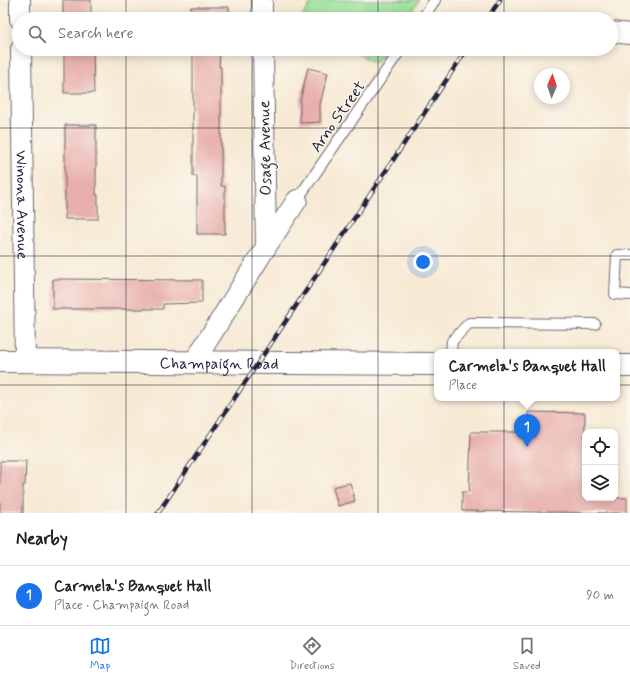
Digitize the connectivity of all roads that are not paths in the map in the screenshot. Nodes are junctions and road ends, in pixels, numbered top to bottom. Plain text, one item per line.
1 (20, 0) edge
2 (262, 0) edge
3 (435, 0) edge
4 (20, 12) edge
5 (262, 12) edge
6 (427, 12) edge
7 (618, 33) edge
8 (630, 34) edge
9 (21, 56) edge
10 (263, 56) edge
11 (396, 56) edge
12 (297, 200) joint
13 (266, 247) junction
14 (630, 255) edge
15 (630, 295) edge
16 (595, 324) dead end
17 (451, 349) edge
18 (0, 361) edge
19 (25, 361) junction
20 (194, 362) junction
21 (434, 364) edge

1 - 4 street
2 - 5 street
3 - 6 lane
7 - 8 street
9 - 19 street, Winona Avenue
10 - 13 street, Osage Avenue
11 - 12 lane, Arno Street
12 - 13 street, Osage Avenue
13 - 20 street, Osage Avenue
14 - 15 lane
16 - 17 lane
18 - 19 street, Champaign Road
19 - 20 street, Champaign Road
20 - 21 street, Champaign Road

